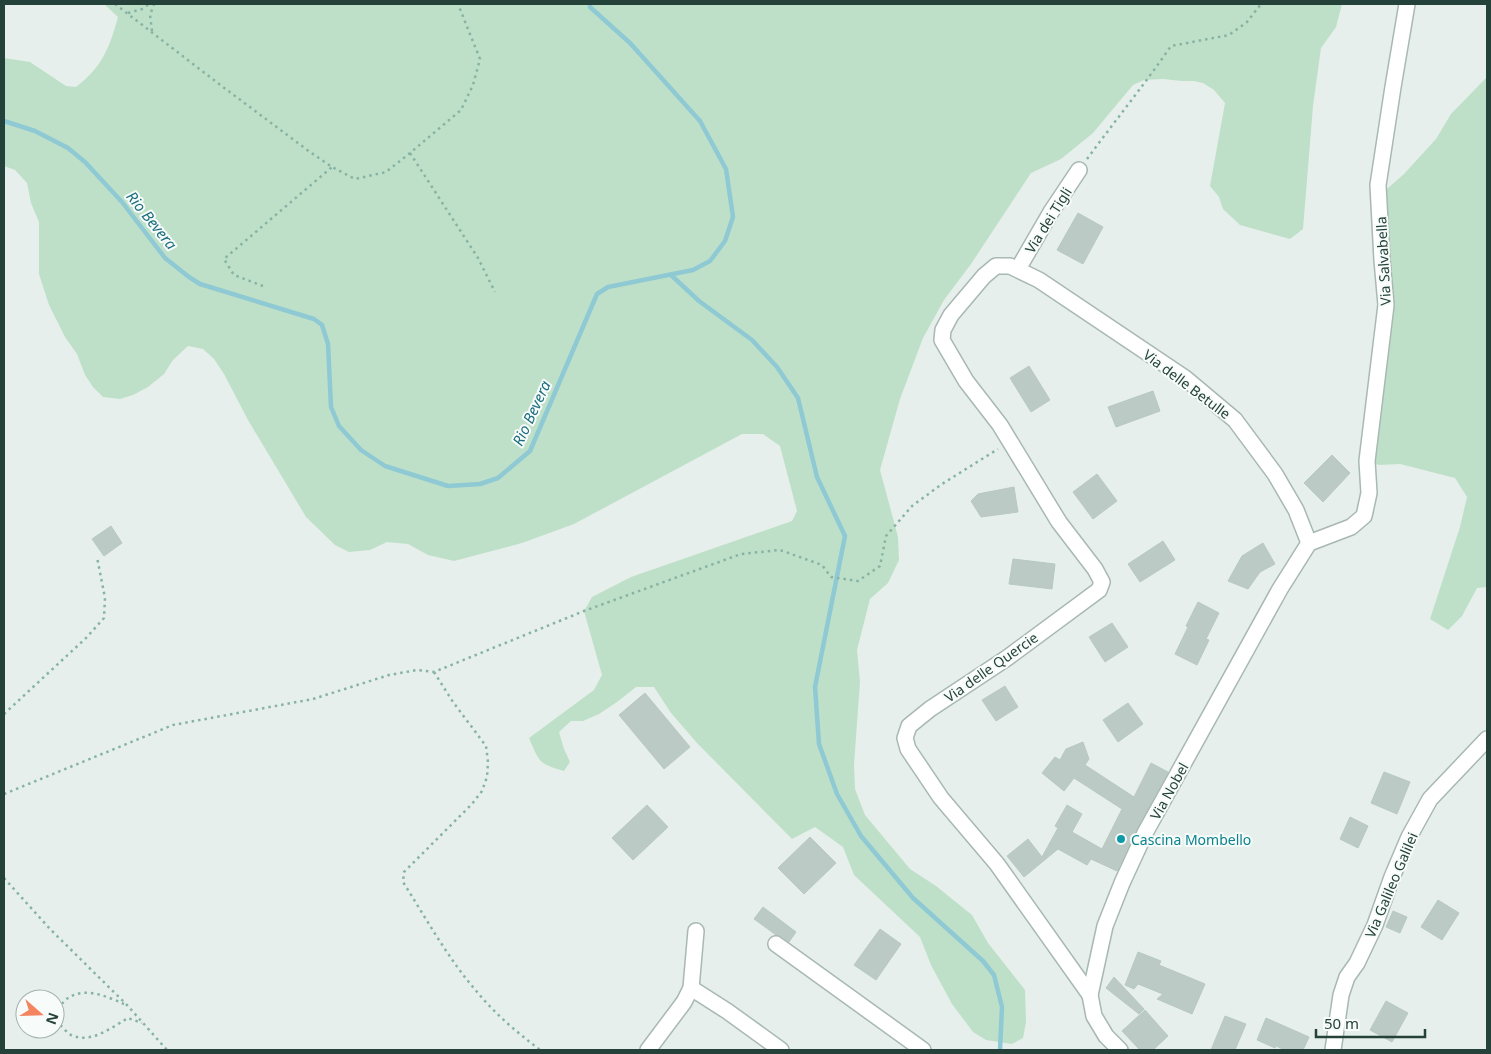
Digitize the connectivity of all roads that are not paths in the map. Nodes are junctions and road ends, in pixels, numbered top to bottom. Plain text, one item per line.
1 (1407, 4) edge
2 (1079, 170) road end
3 (1018, 269) junction
4 (1309, 543) junction
5 (1487, 739) edge
6 (696, 931) dead end
7 (776, 944) dead end
8 (691, 988) junction
9 (1090, 996) junction
10 (648, 1050) edge
11 (781, 1050) edge
12 (923, 1050) edge
13 (1120, 1050) edge
14 (1333, 1050) edge

1 - 4 street, Via Salvabella
2 - 3 street, Via dei Tigli
3 - 4 street, Via delle Betulle
3 - 9 street, Via delle Quercie
4 - 9 street, Via Nobel
5 - 14 street, Via Galileo Galilei
6 - 8 street
7 - 12 street
8 - 10 street
8 - 11 street
9 - 13 street, Via Nobel

